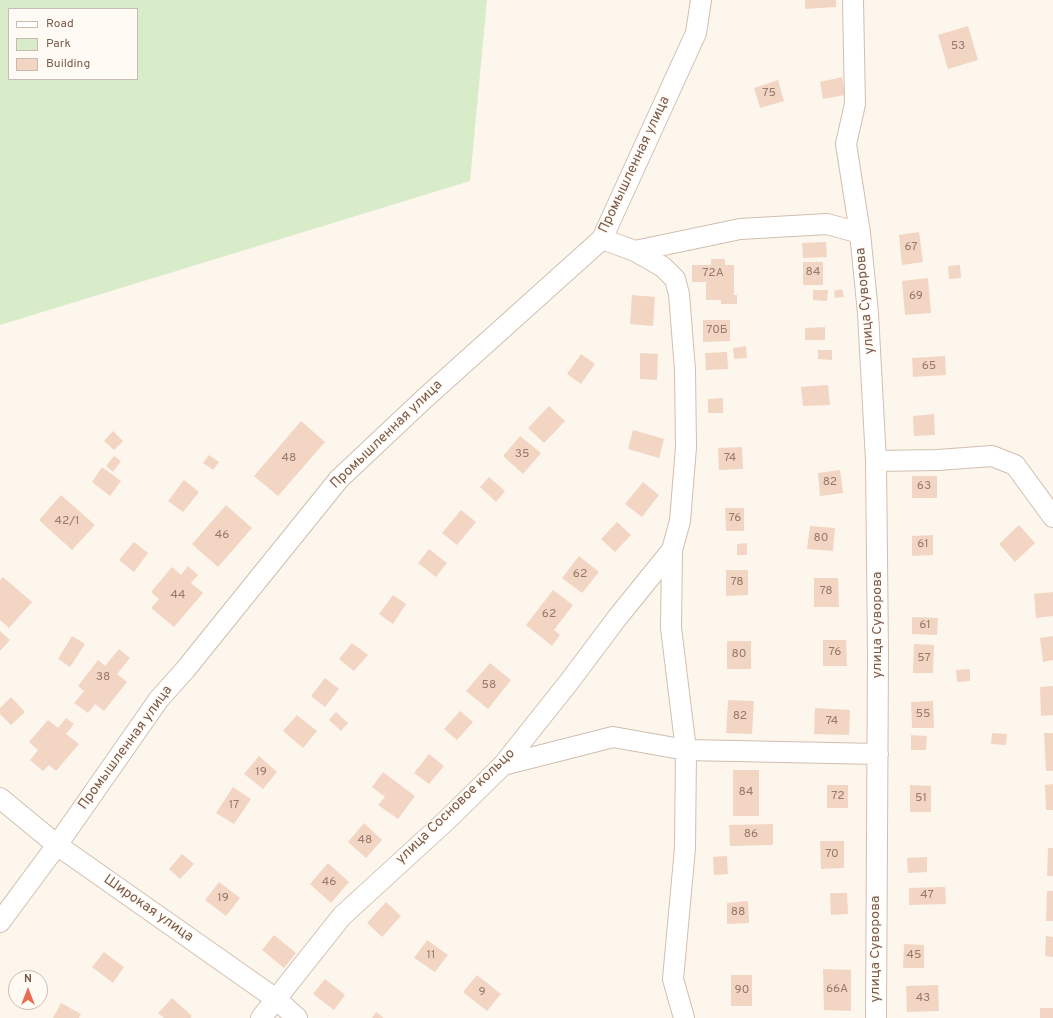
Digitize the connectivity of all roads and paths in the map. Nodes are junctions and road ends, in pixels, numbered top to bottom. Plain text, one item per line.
1 (701, 0) edge
2 (853, 0) edge
3 (860, 233) junction
4 (602, 239) junction
5 (635, 250) junction
6 (876, 461) junction
7 (1053, 517) edge
8 (672, 550) junction
9 (686, 750) junction
10 (878, 754) junction
11 (504, 765) junction
12 (0, 798) edge
13 (57, 845) junction
14 (0, 922) edge
15 (276, 999) junction
16 (261, 1018) edge
17 (297, 1018) edge
18 (684, 1018) edge
19 (876, 1018) edge

1 - 4 street, Промышленная улица
2 - 3 street, улица Суворова
3 - 5 street, улица Суворова
3 - 6 street, улица Суворова
4 - 5 street, улица Сосновое кольцо
4 - 13 street, Промышленная улица
5 - 8 street, улица Сосновое кольцо
6 - 7 street
6 - 10 street, улица Суворова
8 - 9 street, улица Сосновое кольцо
8 - 11 street, улица Сосновое кольцо
9 - 10 street
9 - 11 street
9 - 18 street, улица Сосновое кольцо
10 - 19 street, улица Суворова
11 - 15 street, улица Сосновое кольцо
12 - 13 street, Широкая улица
13 - 14 street, Промышленная улица
13 - 15 street, Широкая улица
15 - 16 street, улица Сосновое кольцо
15 - 17 street, Широкая улица

